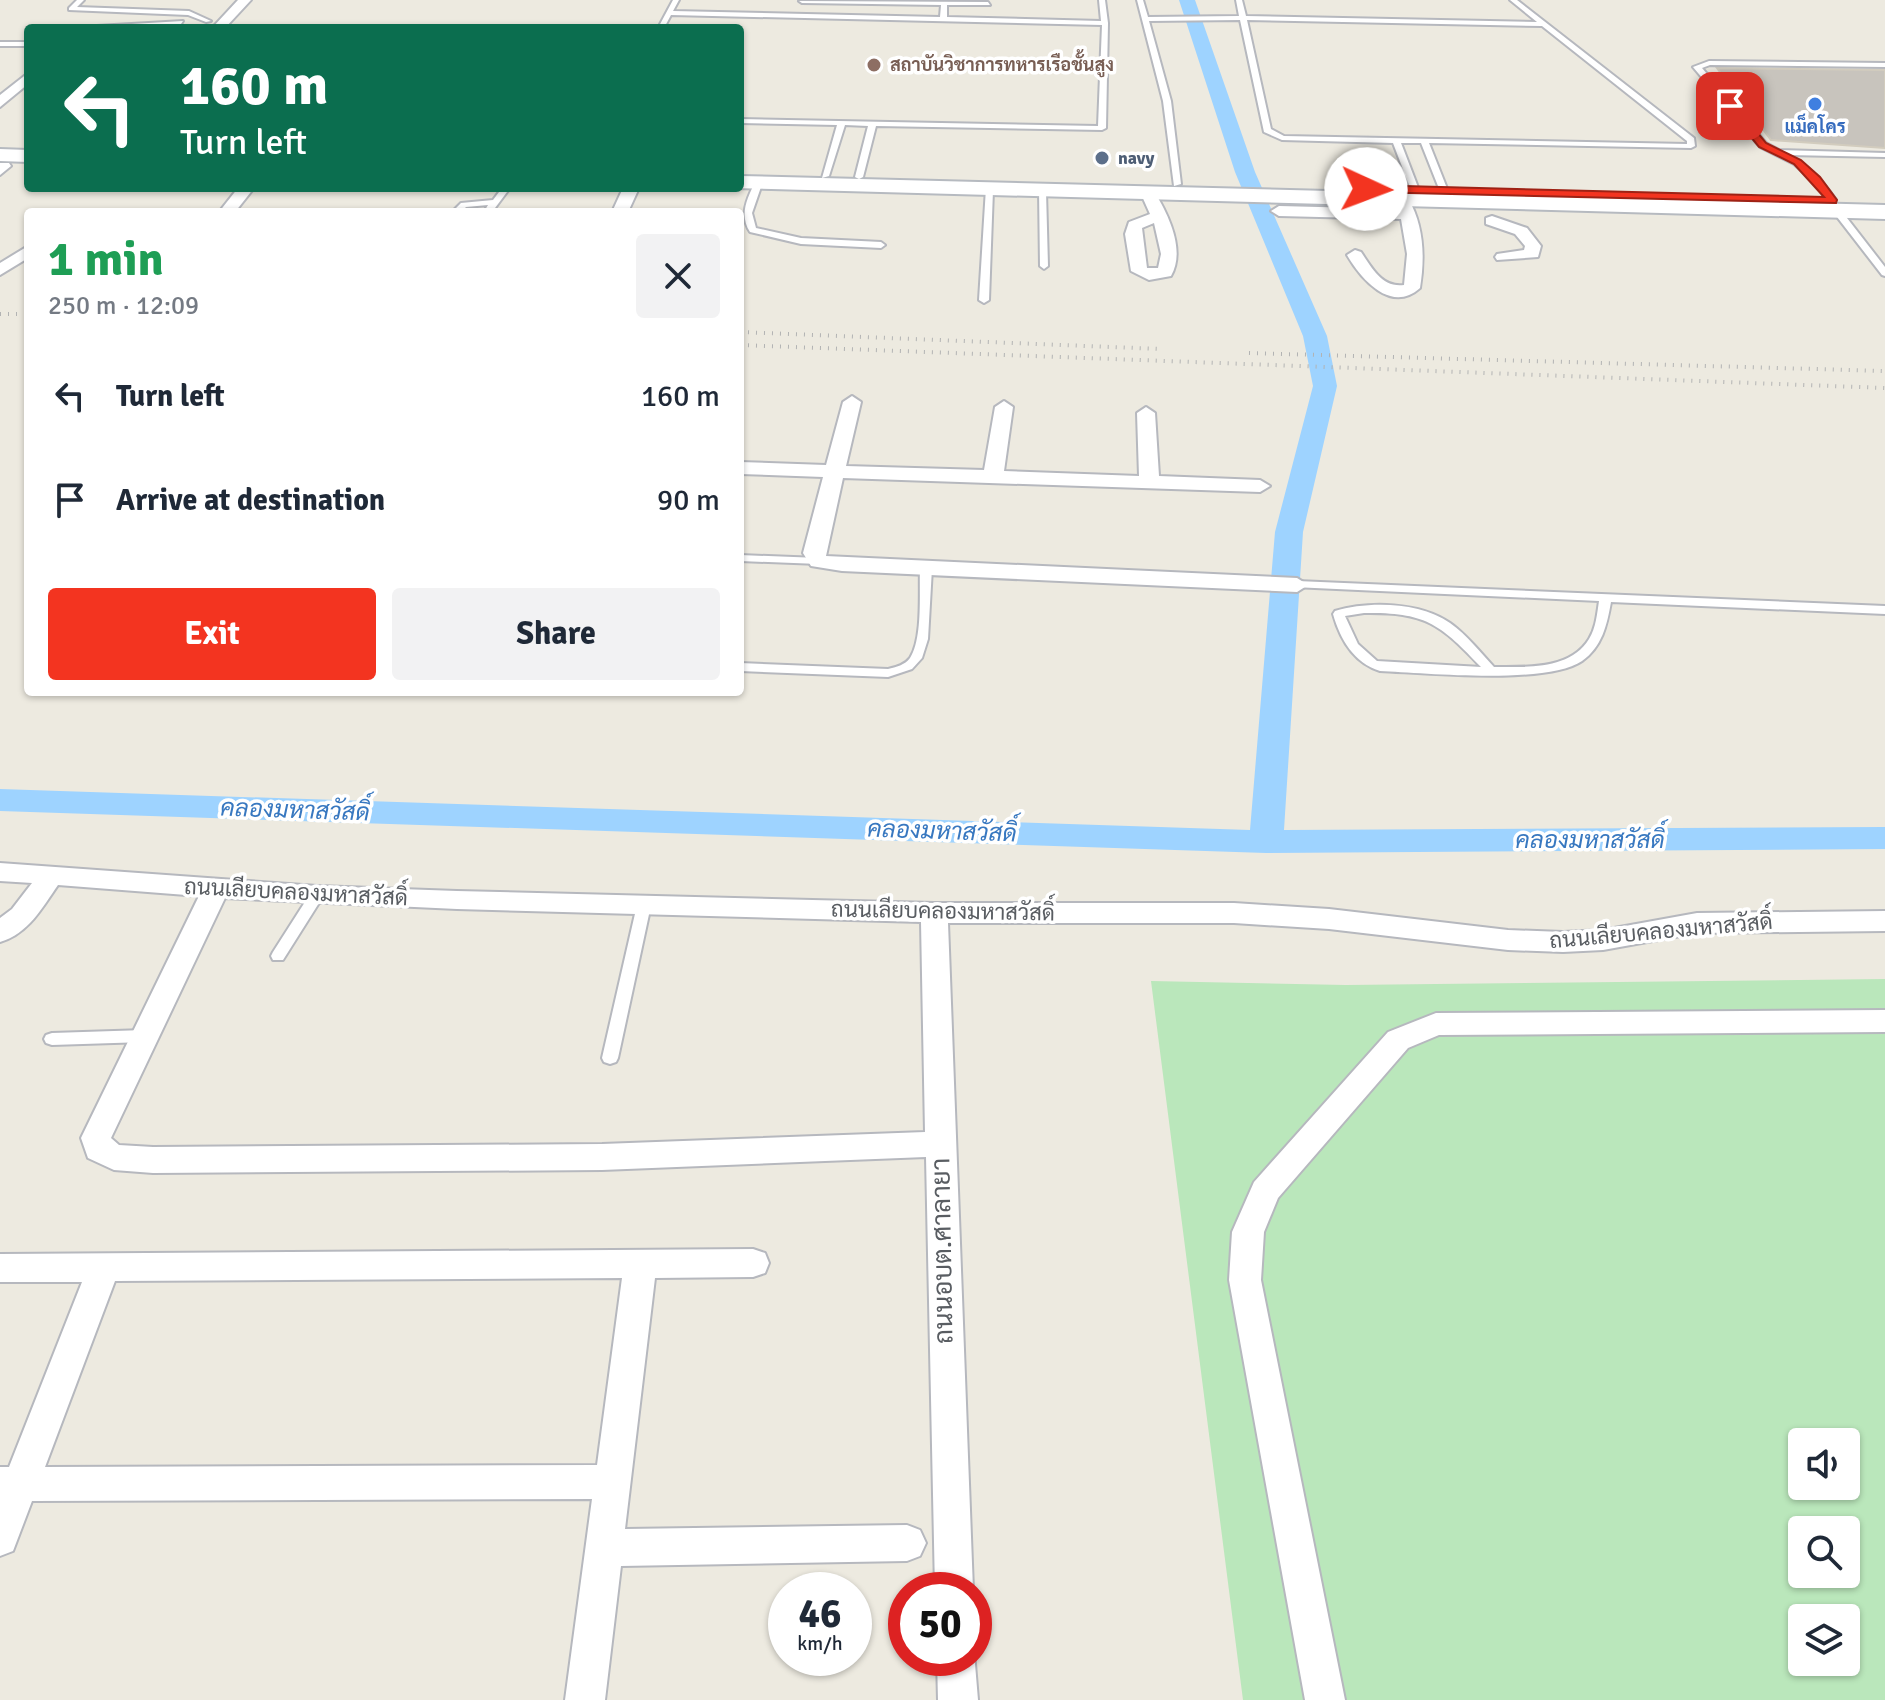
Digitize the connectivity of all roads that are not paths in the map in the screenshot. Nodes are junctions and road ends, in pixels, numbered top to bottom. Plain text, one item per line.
1 (81, 0) edge
2 (245, 0) edge
3 (676, 0) edge
4 (1102, 0) edge
5 (1140, 0) edge
6 (1239, 0) edge
7 (1513, 0) edge
8 (802, 1) edge
9 (837, 2) edge
10 (944, 3) junction
11 (988, 4) dead end
12 (670, 13) junction
13 (834, 17) junction
14 (1243, 18) junction
15 (1150, 19) junction
16 (943, 20) junction
17 (217, 23) edge
18 (1105, 23) junction
19 (193, 24) edge
20 (663, 24) edge
21 (1544, 24) junction
22 (0, 44) edge
23 (24, 44) edge
24 (1885, 65) edge
25 (24, 81) edge
26 (0, 103) edge
27 (744, 121) edge
28 (842, 123) junction
29 (873, 123) junction
30 (1396, 140) junction
31 (1424, 141) junction
32 (1778, 152) junction
33 (1885, 155) edge
34 (825, 176) junction
35 (859, 177) junction
36 (746, 180) edge
37 (1177, 184) junction
38 (989, 190) junction
39 (1223, 190) junction
40 (1042, 191) junction
41 (243, 192) edge
42 (503, 192) edge
43 (1149, 194) junction
44 (1447, 196) junction
45 (1411, 201) junction
46 (494, 202) junction
47 (1885, 202) edge
48 (1835, 206) junction
49 (230, 208) edge
50 (461, 208) edge
51 (490, 208) edge
52 (1488, 212) junction
53 (1885, 212) edge
54 (1158, 216) dead end
55 (881, 245) dead end
56 (24, 254) edge
57 (1355, 255) dead end
58 (1044, 266) dead end
59 (0, 270) edge
60 (1885, 273) edge
61 (984, 300) dead end
62 (852, 402) dead end
63 (1004, 407) dead end
64 (1146, 413) dead end
65 (744, 468) edge
66 (835, 473) junction
67 (993, 479) junction
68 (1149, 484) junction
69 (1260, 486) dead end
70 (744, 558) edge
71 (819, 561) junction
72 (926, 568) junction
73 (1297, 585) joint
74 (1606, 597) junction
75 (1885, 610) edge
76 (744, 667) edge
77 (1490, 670) junction
78 (0, 872) edge
79 (52, 875) junction
80 (216, 889) junction
81 (317, 895) junction
82 (644, 905) junction
83 (934, 913) junction
84 (1885, 921) edge
85 (0, 932) edge
86 (278, 956) dead end
87 (1885, 1021) edge
88 (145, 1036) junction
89 (52, 1039) dead end
90 (610, 1058) dead end
91 (941, 1144) junction
92 (753, 1263) dead end
93 (640, 1264) junction
94 (104, 1267) junction
95 (0, 1268) edge
96 (613, 1482) junction
97 (10, 1484) edge
98 (0, 1538) edge
99 (907, 1543) dead end
100 (604, 1548) junction
101 (953, 1572) edge
102 (957, 1676) edge
103 (585, 1700) edge
104 (958, 1700) edge
105 (1325, 1700) edge

1 - 17 lane
2 - 17 street
3 - 12 lane
4 - 18 lane
5 - 15 lane
6 - 14 lane
7 - 21 lane
8 - 9 lane
9 - 10 lane
9 - 13 lane
10 - 11 lane
10 - 16 lane
12 - 13 lane
12 - 20 lane
13 - 16 lane
14 - 15 lane
14 - 21 lane
14 - 30 lane
15 - 37 lane
16 - 18 lane
17 - 19 lane
18 - 29 lane
21 - 31 lane
22 - 23 lane
24 - 32 lane
25 - 26 street
27 - 28 lane
28 - 29 lane
28 - 34 lane
29 - 35 lane
30 - 31 lane
30 - 45 lane
31 - 44 lane
32 - 33 lane
32 - 48 lane
34 - 35 main road
34 - 36 main road
35 - 37 main road
36 - 38 main road
36 - 55 lane
37 - 39 main road
38 - 40 main road
38 - 61 lane
39 - 43 main road
39 - 45 main road
40 - 43 main road
40 - 58 lane
41 - 49 street
42 - 46 lane
43 - 54 street
44 - 45 main road
44 - 48 main road
44 - 52 main road
45 - 57 street
46 - 50 lane
46 - 51 lane
47 - 48 main road
48 - 52 main road
48 - 53 main road
48 - 60 lane
52 - 52 street
56 - 59 street
62 - 66 street
63 - 67 street
64 - 68 street
65 - 66 street
66 - 67 street
66 - 71 street
67 - 68 street
68 - 69 street
70 - 71 lane
71 - 72 street
72 - 73 street
72 - 76 lane
73 - 74 lane
74 - 75 lane
74 - 77 lane
77 - 77 lane
78 - 79 street, ถนนเลียบคลองมหาสวัสดิ์
79 - 80 street, ถนนเลียบคลองมหาสวัสดิ์
79 - 85 street
80 - 81 street, ถนนเลียบคลองมหาสวัสดิ์
80 - 88 street
81 - 82 street, ถนนเลียบคลองมหาสวัสดิ์
81 - 86 lane
82 - 83 street, ถนนเลียบคลองมหาสวัสดิ์
82 - 90 lane
83 - 84 street, ถนนเลียบคลองมหาสวัสดิ์
83 - 91 street, ถนนอบต.ศาลายา
87 - 105 street
88 - 89 lane
88 - 91 street
91 - 101 street, ถนนอบต.ศาลายา
92 - 93 street
93 - 94 street
93 - 96 street
94 - 95 street
94 - 97 street
96 - 97 street
96 - 100 street
97 - 98 street
99 - 100 street
100 - 103 street
102 - 104 street

